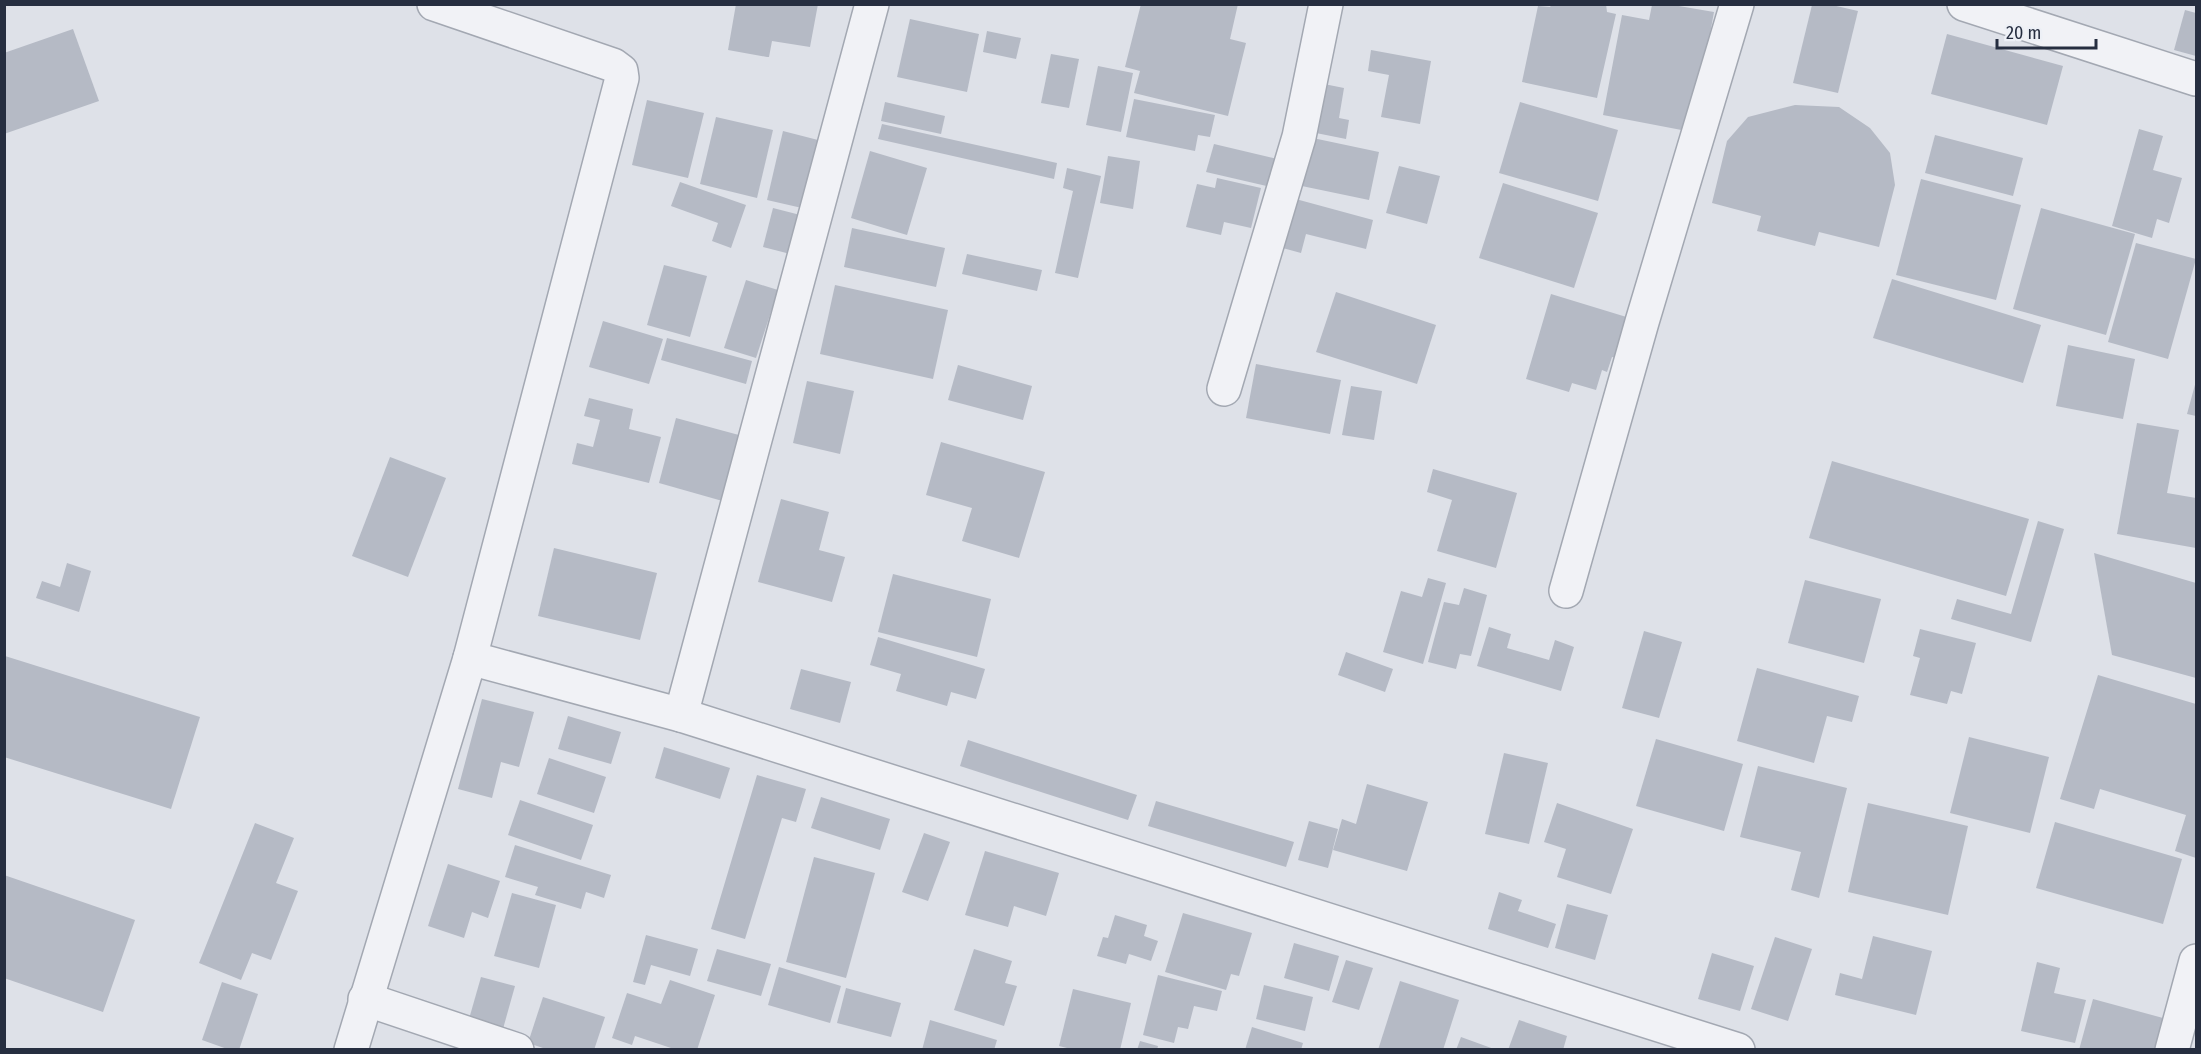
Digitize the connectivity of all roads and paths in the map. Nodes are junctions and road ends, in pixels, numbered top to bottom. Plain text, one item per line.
1 (434, 4) edge
2 (872, 4) edge
3 (1326, 4) edge
4 (1737, 4) edge
5 (1964, 4) edge
6 (2196, 79) edge
7 (1224, 389) dead end
8 (1566, 591) dead end
9 (470, 658) junction
10 (681, 715) junction
11 (2196, 961) edge
12 (365, 999) junction
13 (351, 1050) edge
14 (517, 1050) edge
15 (1738, 1050) edge
16 (2172, 1050) edge

1 - 9 street
2 - 10 street
3 - 7 street
4 - 8 street
5 - 6 street
9 - 10 street
9 - 12 street
10 - 15 street
11 - 16 street
12 - 13 street
12 - 14 street

